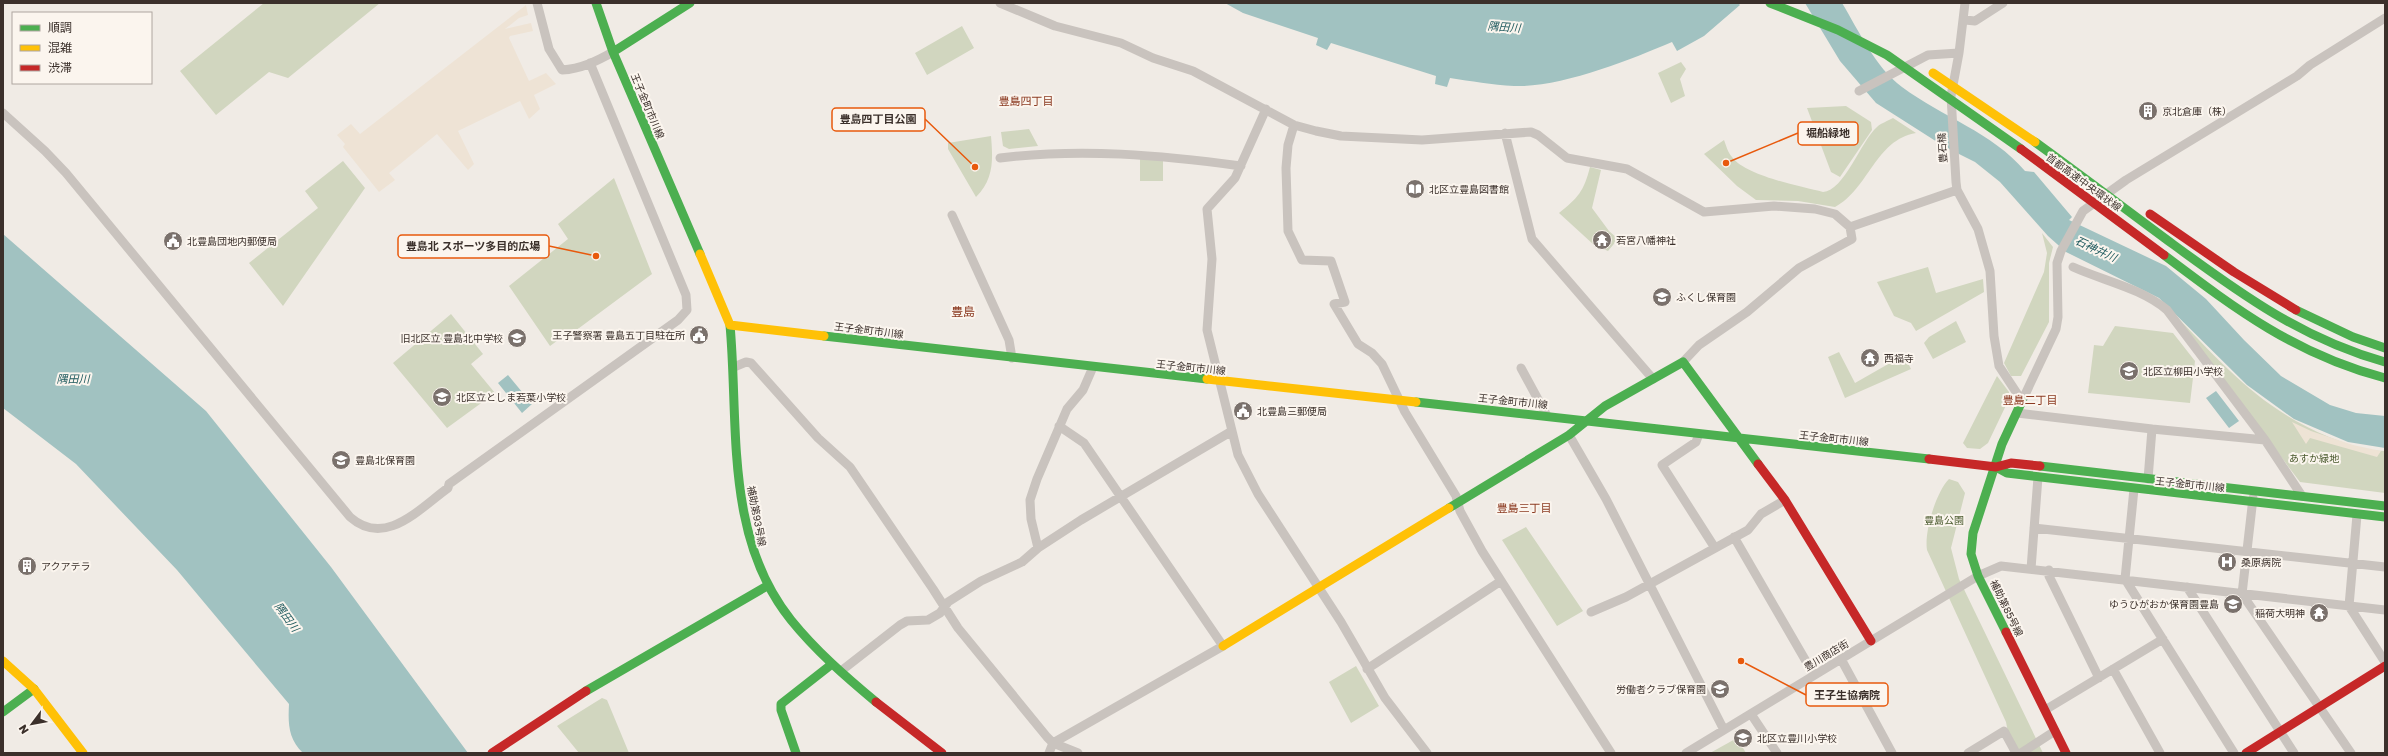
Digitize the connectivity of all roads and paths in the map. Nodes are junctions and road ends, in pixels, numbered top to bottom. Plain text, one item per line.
1 (537, 3) edge
2 (596, 3) edge
3 (690, 3) edge
4 (1000, 3) edge
5 (1770, 3) edge
6 (1784, 3) edge
7 (1965, 3) edge
8 (2003, 3) edge
9 (2385, 18) edge
10 (1965, 20) junction
11 (613, 52) junction
12 (1959, 53) junction
13 (590, 63) junction
14 (1859, 91) dead end
15 (1266, 109) junction
16 (3, 113) edge
17 (1999, 116) junction
18 (1294, 125) junction
19 (1505, 134) junction
20 (1000, 158) dead end
21 (1242, 166) junction
22 (1957, 186) junction
23 (2129, 199) dead end
24 (2142, 208) dead end
25 (952, 215) dead end
26 (1850, 227) junction
27 (2073, 267) dead end
28 (2230, 304) junction
29 (730, 325) junction
30 (2385, 348) edge
31 (1012, 358) junction
32 (1683, 362) junction
33 (2385, 362) edge
34 (734, 367) junction
35 (1093, 367) junction
36 (1521, 368) dead end
37 (2385, 378) edge
38 (1653, 379) junction
39 (1220, 381) junction
40 (2385, 388) edge
41 (1400, 400) junction
42 (2022, 401) junction
43 (2017, 412) junction
44 (1547, 416) junction
45 (1588, 420) junction
46 (1059, 426) junction
47 (2152, 429) junction
48 (1232, 431) junction
49 (1699, 434) junction
50 (1569, 436) junction
51 (1739, 439) junction
52 (2264, 440) junction
53 (1996, 467) junction
54 (2038, 477) junction
55 (2148, 479) junction
56 (2134, 489) junction
57 (2254, 490) junction
58 (1120, 496) junction
59 (2302, 496) junction
60 (1785, 500) junction
61 (2253, 501) junction
62 (1458, 503) junction
63 (2385, 506) edge
64 (2357, 515) junction
65 (2385, 517) edge
66 (2034, 528) junction
67 (1734, 537) junction
68 (2130, 539) junction
69 (1038, 548) junction
70 (1715, 548) junction
71 (2247, 551) junction
72 (2351, 563) junction
73 (2385, 567) edge
74 (2031, 569) junction
75 (2049, 570) junction
76 (1978, 576) junction
77 (2125, 579) junction
78 (1501, 581) junction
79 (1649, 585) junction
80 (767, 586) junction
81 (2187, 587) junction
82 (1320, 588) junction
83 (2242, 594) junction
84 (2349, 606) junction
85 (944, 608) junction
86 (2385, 610) edge
87 (1591, 612) dead end
88 (2163, 639) junction
89 (1871, 641) junction
90 (1223, 646) junction
91 (1840, 659) junction
92 (3, 661) edge
93 (2385, 662) edge
94 (832, 664) junction
95 (2385, 666) edge
96 (1367, 669) junction
97 (2113, 670) junction
98 (841, 671) junction
99 (1814, 675) junction
100 (2099, 678) junction
101 (34, 689) junction
102 (2320, 708) junction
103 (2045, 710) junction
104 (3, 712) edge
105 (1751, 714) junction
106 (1724, 730) junction
107 (2055, 732) junction
108 (2281, 732) junction
109 (1053, 743) junction
110 (494, 751) edge
111 (83, 753) edge
112 (796, 753) edge
113 (942, 753) edge
114 (1049, 753) edge
115 (1078, 753) edge
116 (1427, 753) edge
117 (1611, 753) edge
118 (1686, 753) edge
119 (1777, 753) edge
120 (1892, 753) edge
121 (1968, 753) edge
122 (2016, 753) edge
123 (2021, 753) edge
124 (2066, 753) edge
125 (2160, 753) edge
126 (2234, 753) edge
127 (2246, 753) edge
128 (2294, 753) edge
129 (2351, 753) edge

1 - 13 street
2 - 11 main road, 王子金町市川線
3 - 11 main road
4 - 15 street
5 - 28 main road, 首都高速中央環状線
6 - 17 main road, 首都高速中央環状線
7 - 10 street, 豊石橋
8 - 10 street
9 - 42 street
10 - 12 street, 豊石橋
11 - 13 street
11 - 29 main road, 王子金町市川線
12 - 14 street
12 - 22 street, 豊石橋
13 - 16 street
15 - 18 street
15 - 21 street
17 - 23 main road
17 - 33 main road, 首都高速中央環状線
18 - 19 street
18 - 41 street
19 - 26 street
19 - 38 street
20 - 21 street
21 - 39 street
22 - 26 street
22 - 42 street
24 - 30 main road
25 - 31 street
26 - 32 street
27 - 52 street
28 - 37 main road, 首都高速中央環状線
28 - 40 main road
29 - 31 main road, 王子金町市川線
29 - 34 main road, 補助第93号線
31 - 35 main road, 王子金町市川線
32 - 38 main road
32 - 51 main road
34 - 80 main road, 補助第93号線
34 - 85 street
35 - 39 main road, 王子金町市川線
35 - 46 street
36 - 44 street
38 - 45 main road
39 - 41 main road, 王子金町市川線
39 - 48 street
41 - 44 main road, 王子金町市川線
41 - 62 street
42 - 43 main road, 補助第85号線
43 - 47 street
43 - 53 main road, 補助第85号線
44 - 45 main road, 王子金町市川線
45 - 49 main road, 王子金町市川線
45 - 50 main road
46 - 58 street
46 - 69 street
47 - 52 street
47 - 55 street
48 - 58 street
48 - 82 street
49 - 51 main road, 王子金町市川線
49 - 70 street
50 - 62 main road
50 - 79 street
51 - 53 main road, 王子金町市川線
51 - 60 main road
52 - 59 street
53 - 54 main road, 王子金町市川線
53 - 55 main road, 王子金町市川線
53 - 76 main road, 補助第85号線
54 - 56 main road, 王子金町市川線
54 - 66 street
55 - 57 main road, 王子金町市川線
56 - 61 main road, 王子金町市川線
56 - 68 street
57 - 59 main road, 王子金町市川線
57 - 61 street
58 - 69 street
58 - 90 street
59 - 63 main road, 王子金町市川線
60 - 67 street
60 - 89 main road
61 - 64 main road, 王子金町市川線
61 - 71 street
62 - 78 street
62 - 82 main road
64 - 65 main road, 王子金町市川線
64 - 72 street
66 - 68 street
66 - 74 street
67 - 70 street
67 - 99 street
68 - 71 street
68 - 77 street
69 - 85 street
70 - 79 street
71 - 72 street
71 - 83 street
72 - 73 street
72 - 84 street
74 - 75 street, 豊川商店街
74 - 76 street, 豊川商店街
75 - 77 street, 豊川商店街
75 - 100 street
76 - 89 street, 豊川商店街
76 - 103 main road, 補助第85号線
77 - 81 street, 豊川商店街
77 - 88 street
78 - 96 street
78 - 117 street
79 - 87 street
79 - 106 street
80 - 94 main road, 補助第93号線
80 - 110 main road
81 - 83 street, 豊川商店街
81 - 108 street
82 - 90 main road
82 - 96 street
83 - 84 street, 豊川商店街
83 - 102 street
84 - 86 street, 豊川商店街
84 - 93 street
85 - 98 street
85 - 109 street
88 - 97 street
88 - 126 street
89 - 91 street, 豊川商店街
90 - 109 street
91 - 99 street, 豊川商店街
91 - 120 street
92 - 101 main road
94 - 98 main road, 補助第93号線
94 - 112 main road
95 - 102 main road
96 - 116 street
97 - 100 street
97 - 125 street
98 - 113 main road, 補助第93号線
99 - 105 street, 豊川商店街
100 - 103 street
101 - 104 main road
101 - 111 main road
102 - 108 main road
102 - 129 street
103 - 107 main road, 補助第85号線
105 - 106 street, 豊川商店街
105 - 119 street
106 - 118 street, 豊川商店街
107 - 123 street
107 - 124 main road, 補助第85号線
108 - 127 main road
108 - 128 street
109 - 114 street
109 - 115 street
121 - 122 street

